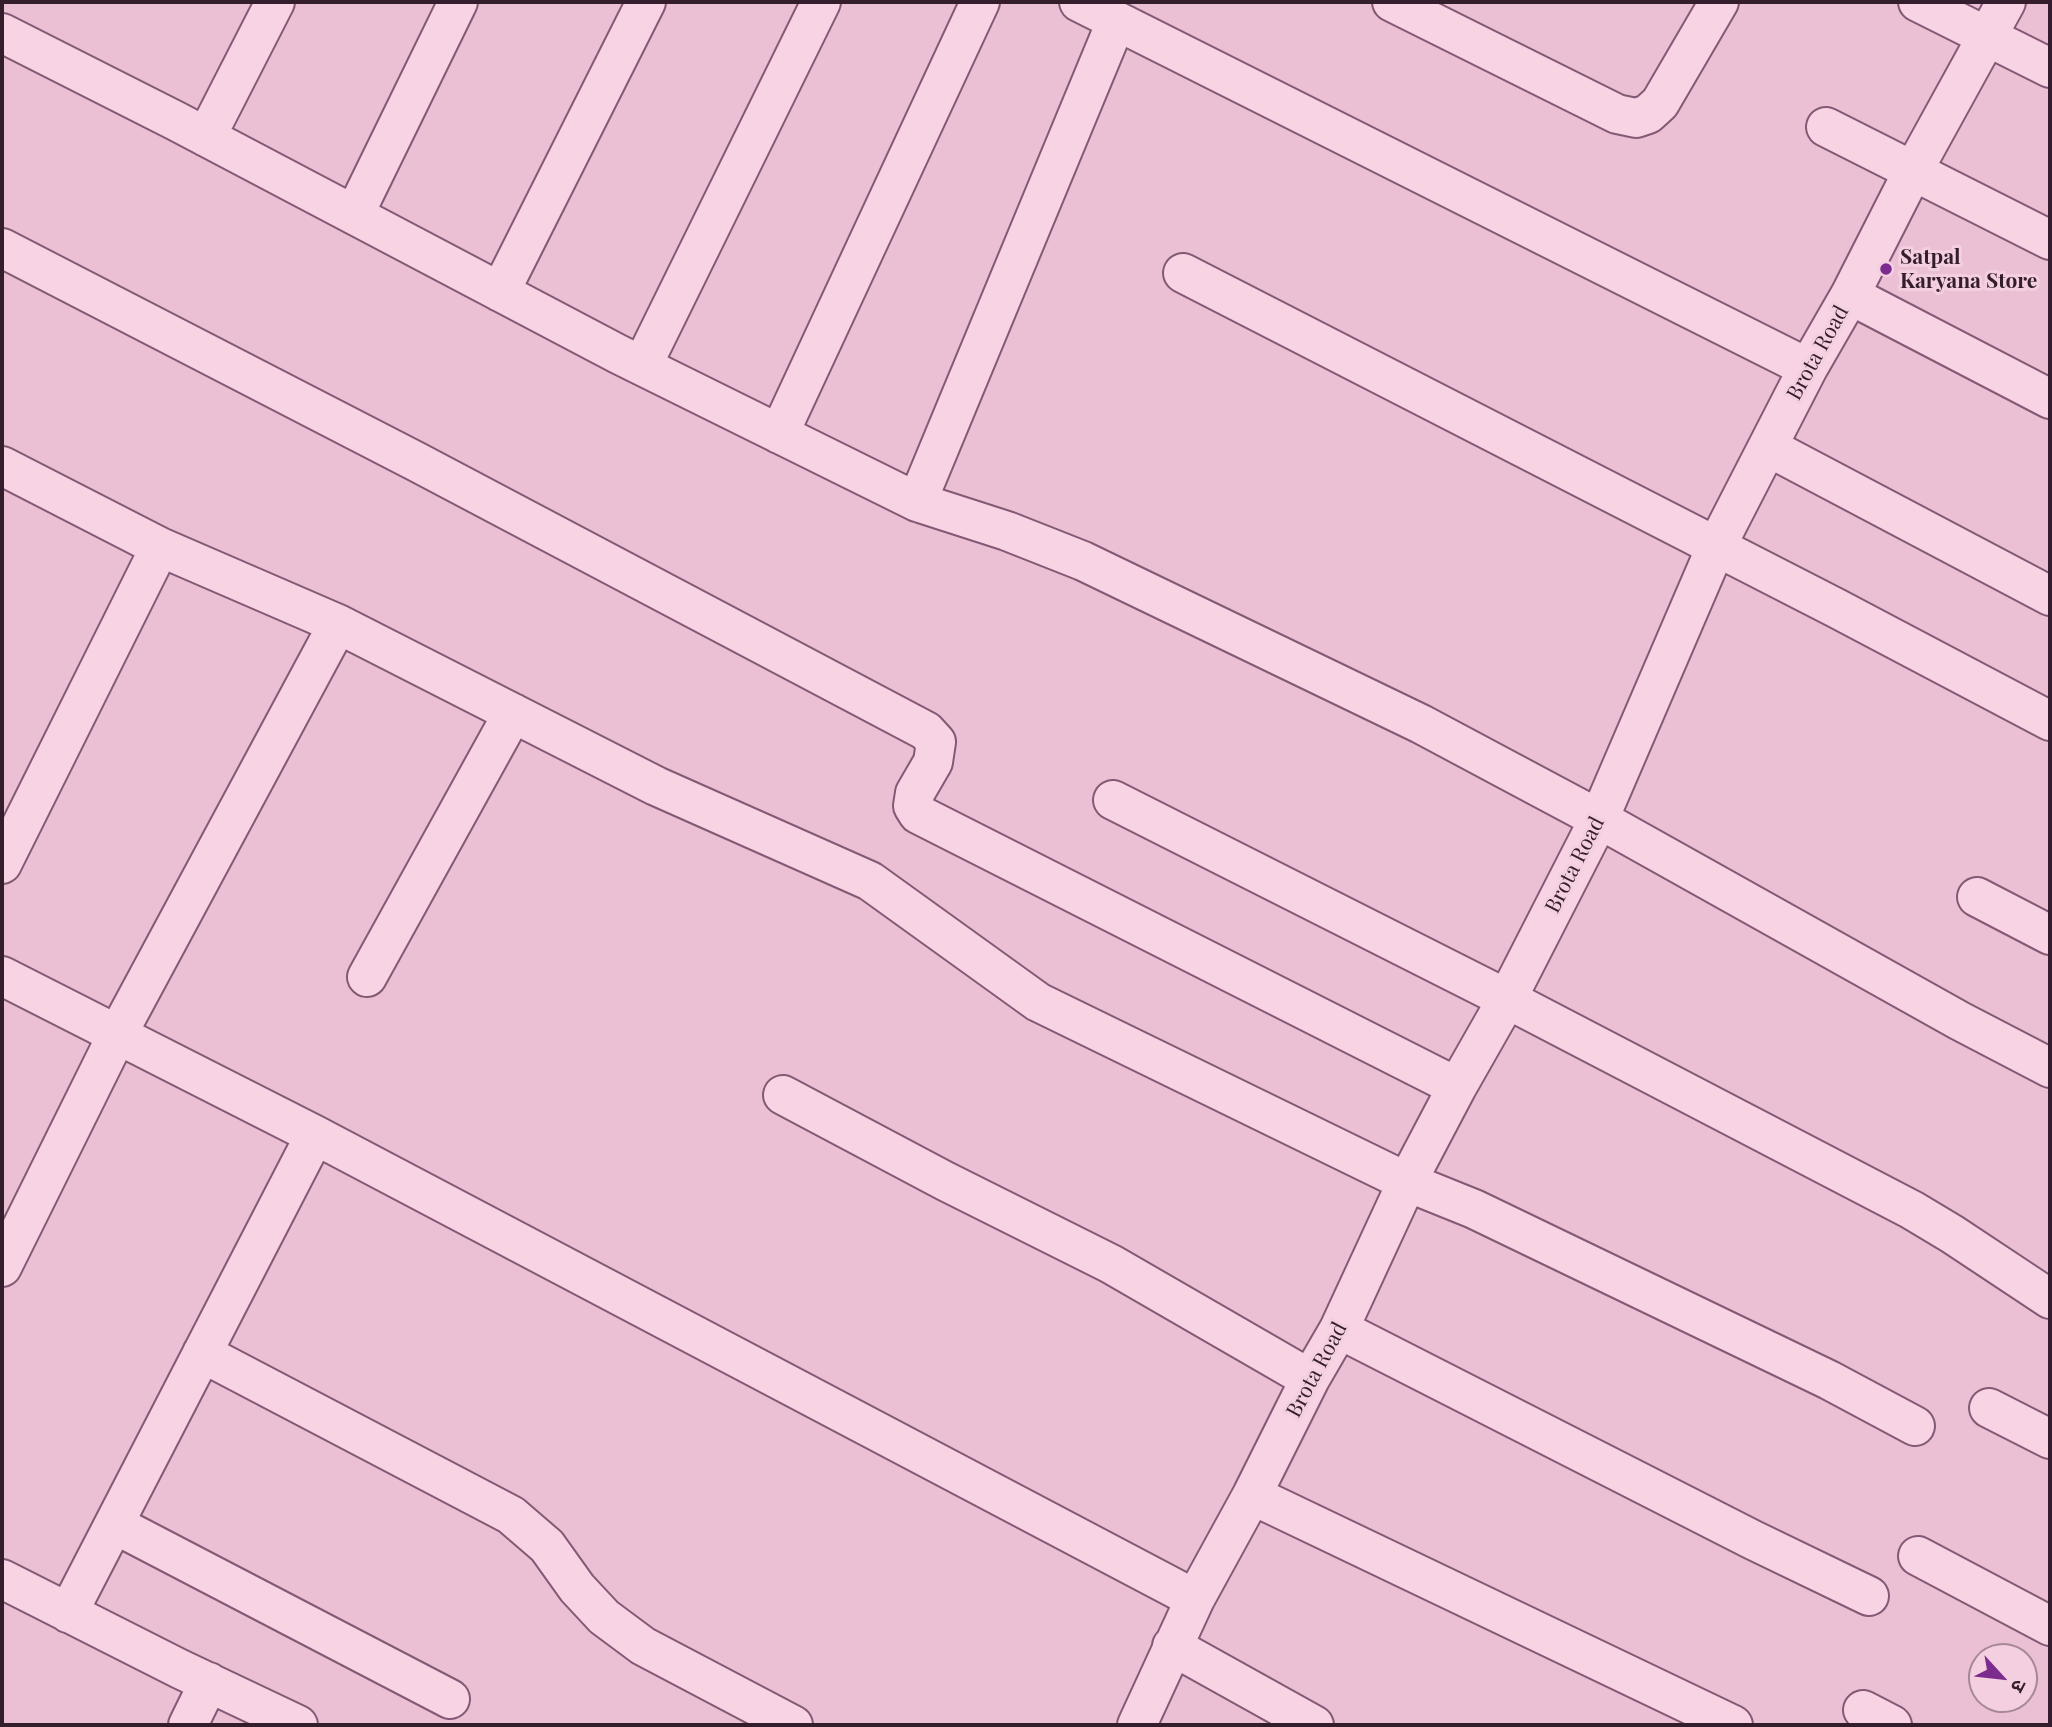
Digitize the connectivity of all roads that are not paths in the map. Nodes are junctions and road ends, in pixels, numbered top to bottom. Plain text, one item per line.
1 (275, 2) edge
2 (458, 2) edge
3 (646, 2) edge
4 (821, 2) edge
5 (980, 2) edge
6 (1079, 2) edge
7 (1392, 2) edge
8 (1719, 2) edge
9 (1918, 2) edge
10 (2006, 2) edge
11 (1116, 22) junction
12 (2, 33) edge
13 (1988, 35) junction
14 (2050, 68) edge
15 (1826, 127) dead end
16 (206, 136) junction
17 (1913, 171) junction
18 (354, 215) junction
19 (2050, 240) edge
20 (2, 248) edge
21 (1183, 273) dead end
22 (500, 292) junction
23 (1850, 295) junction
24 (642, 366) junction
25 (1808, 368) junction
26 (2050, 399) edge
27 (779, 434) junction
28 (1768, 447) junction
29 (2, 466) edge
30 (917, 502) junction
31 (160, 547) junction
32 (1716, 547) junction
33 (2050, 596) edge
34 (338, 624) junction
35 (513, 713) junction
36 (2050, 721) edge
37 (1114, 800) dead end
38 (1599, 819) junction
39 (2, 864) edge
40 (1977, 897) dead end
41 (2050, 935) edge
42 (2, 976) edge
43 (367, 977) dead end
44 (1507, 999) junction
45 (117, 1035) junction
46 (2050, 1068) edge
47 (1457, 1087) junction
48 (783, 1095) dead end
49 (316, 1135) junction
50 (1407, 1182) junction
51 (2, 1267) edge
52 (2050, 1299) edge
53 (1339, 1329) junction
54 (202, 1353) junction
55 (1310, 1379) junction
56 (1989, 1408) dead end
57 (1915, 1426) dead end
58 (2050, 1439) edge
59 (1252, 1495) junction
60 (114, 1524) junction
61 (1918, 1556) dead end
62 (2, 1579) edge
63 (1869, 1597) dead end
64 (1195, 1599) junction
65 (68, 1613) junction
66 (2050, 1626) edge
67 (1172, 1646) junction
68 (209, 1682) junction
69 (450, 1699) dead end
70 (188, 1725) edge
71 (298, 1725) edge
72 (793, 1725) edge
73 (1137, 1725) edge
74 (1314, 1725) edge
75 (1733, 1725) edge

1 - 16 street
2 - 18 street
3 - 22 street
4 - 24 street
5 - 27 street
6 - 11 street
7 - 8 street
9 - 13 street
10 - 13 street, Brota Road
11 - 25 street
11 - 30 street
12 - 16 street
13 - 14 street
13 - 17 street, Brota Road
15 - 17 street
16 - 18 street
17 - 19 street
17 - 23 street, Brota Road
18 - 22 street
20 - 47 street
21 - 32 street
22 - 24 street
23 - 25 street, Brota Road
23 - 26 street
24 - 27 street
25 - 28 street, Brota Road
27 - 30 street
28 - 32 street, Brota Road
28 - 33 street
29 - 31 street
30 - 38 street
31 - 34 street
31 - 39 street
32 - 36 street
32 - 38 street, Brota Road
34 - 35 street
34 - 45 street
35 - 43 street
35 - 50 street
37 - 44 street
38 - 44 street, Brota Road
38 - 46 street
40 - 41 street
42 - 45 street
44 - 47 street, Brota Road
44 - 52 street
45 - 49 street
45 - 51 street
47 - 50 street, Brota Road
48 - 55 street
49 - 54 street
49 - 64 street
50 - 53 street, Brota Road
50 - 57 street
53 - 55 street, Brota Road
53 - 63 street
54 - 60 street
54 - 72 street
55 - 59 street, Brota Road
56 - 58 street
59 - 64 street, Brota Road
59 - 75 street
60 - 65 street
60 - 69 street
61 - 66 street
62 - 65 street
64 - 67 street, Brota Road
65 - 68 street
67 - 73 street, Brota Road
67 - 74 street
68 - 70 street
68 - 71 street

